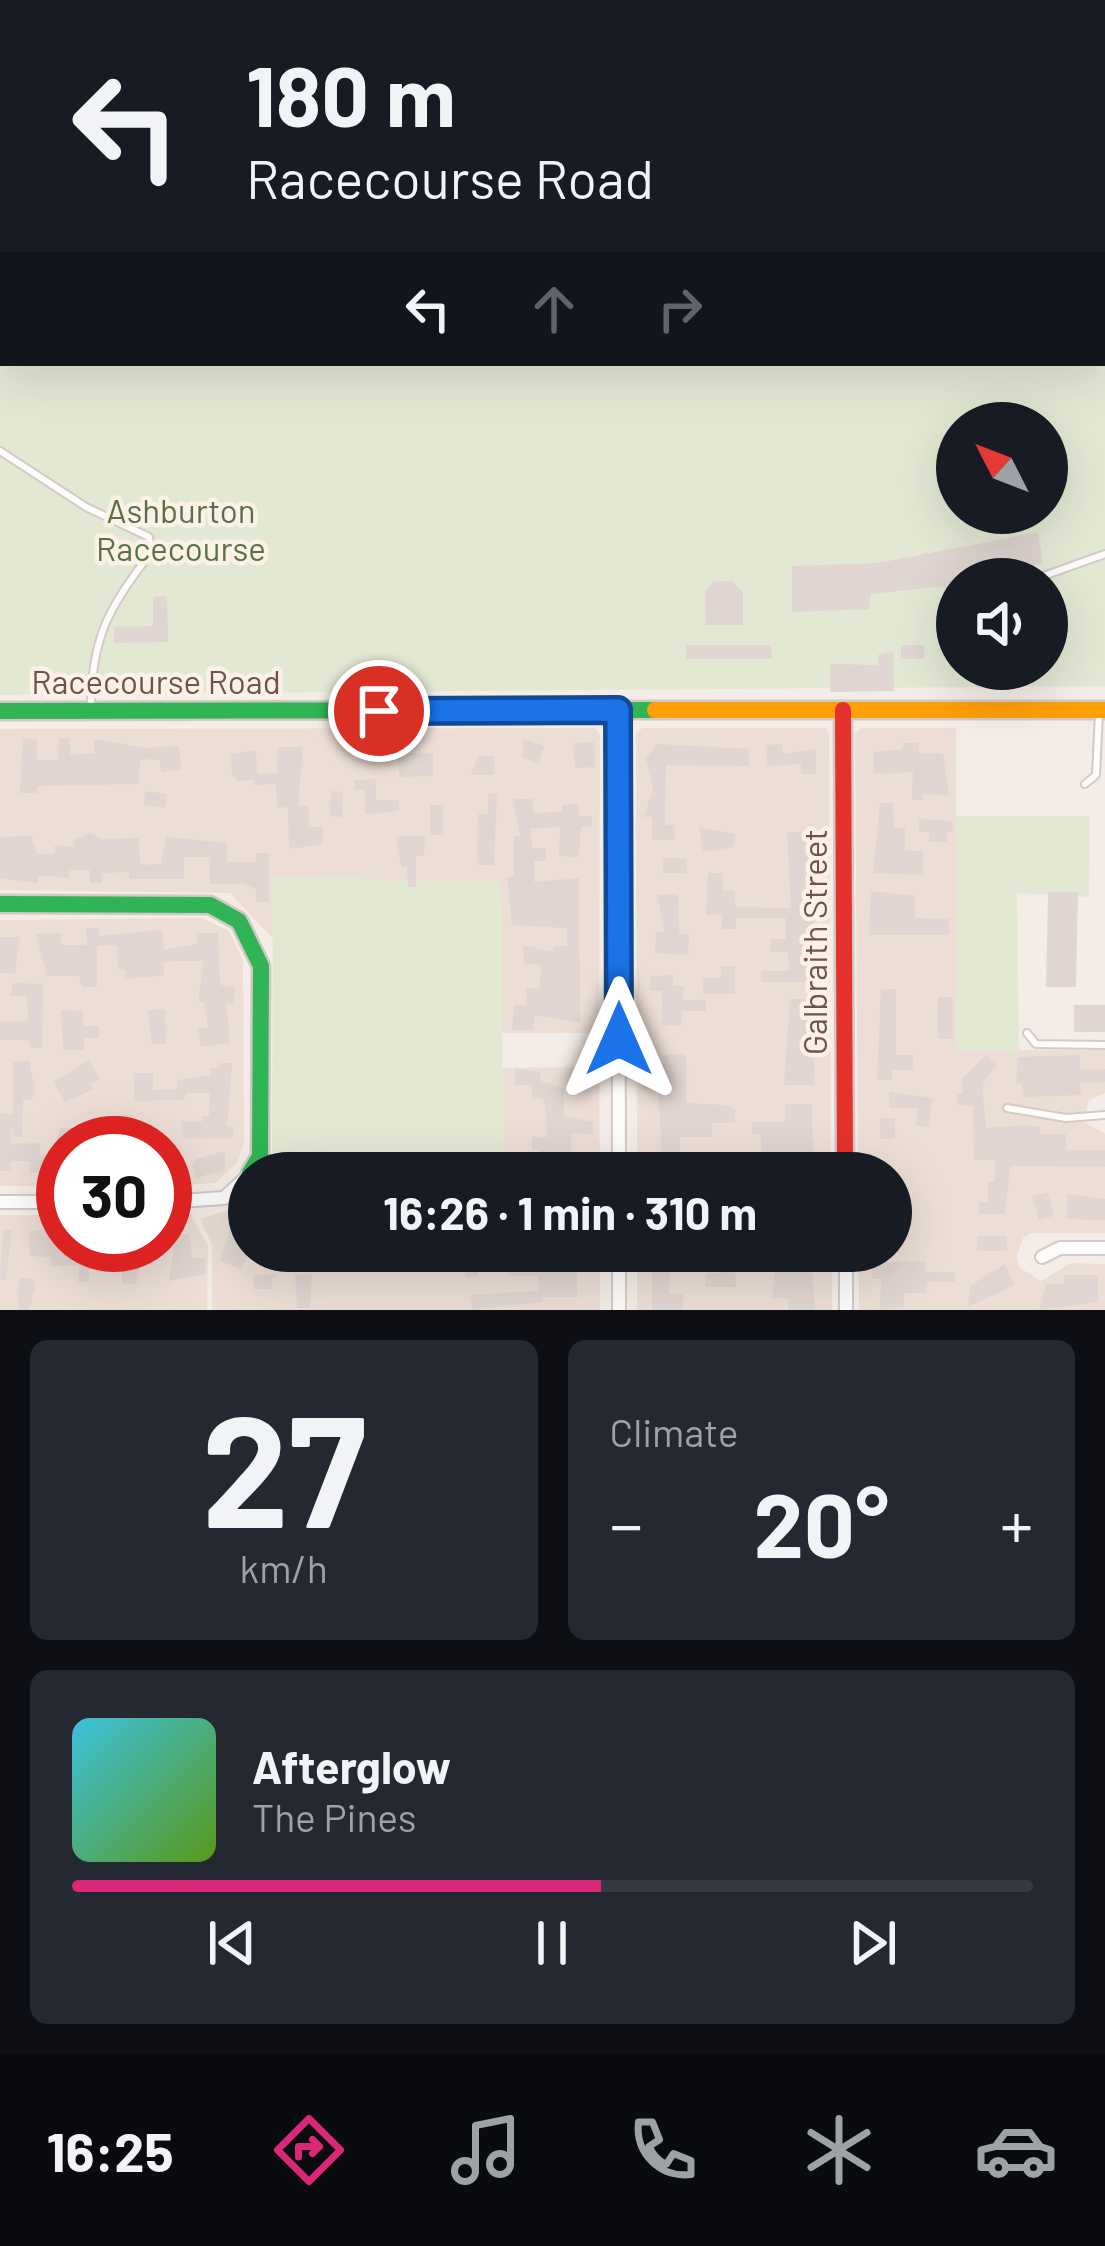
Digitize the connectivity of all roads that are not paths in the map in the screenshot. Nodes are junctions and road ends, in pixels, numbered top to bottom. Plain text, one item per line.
1 (0, 452) edge
2 (1105, 554) edge
3 (1068, 567) edge
4 (618, 710) junction
5 (843, 710) junction
6 (1102, 710) edge
7 (0, 711) edge
8 (91, 711) junction
9 (1085, 784) dead end
10 (0, 904) edge
11 (1027, 1033) dead end
12 (1105, 1045) edge
13 (1007, 1108) dead end
14 (1105, 1114) edge
15 (260, 1152) edge
16 (619, 1152) edge
17 (845, 1152) edge
18 (228, 1194) edge
19 (192, 1200) edge
20 (0, 1202) edge
21 (36, 1202) edge
22 (1105, 1248) edge
23 (1042, 1257) dead end
24 (619, 1272) edge
25 (846, 1272) edge
26 (619, 1310) edge
27 (846, 1310) edge

1 - 8 lane
2 - 3 lane
4 - 5 street, Racecourse Road
4 - 8 street, Racecourse Road
4 - 16 street
5 - 6 street, Racecourse Road
5 - 17 street, Galbraith Street
6 - 9 lane
7 - 8 street, Racecourse Road
10 - 15 street
11 - 12 lane
13 - 14 lane
18 - 19 street
20 - 21 street
22 - 23 street
24 - 26 street
25 - 27 street

